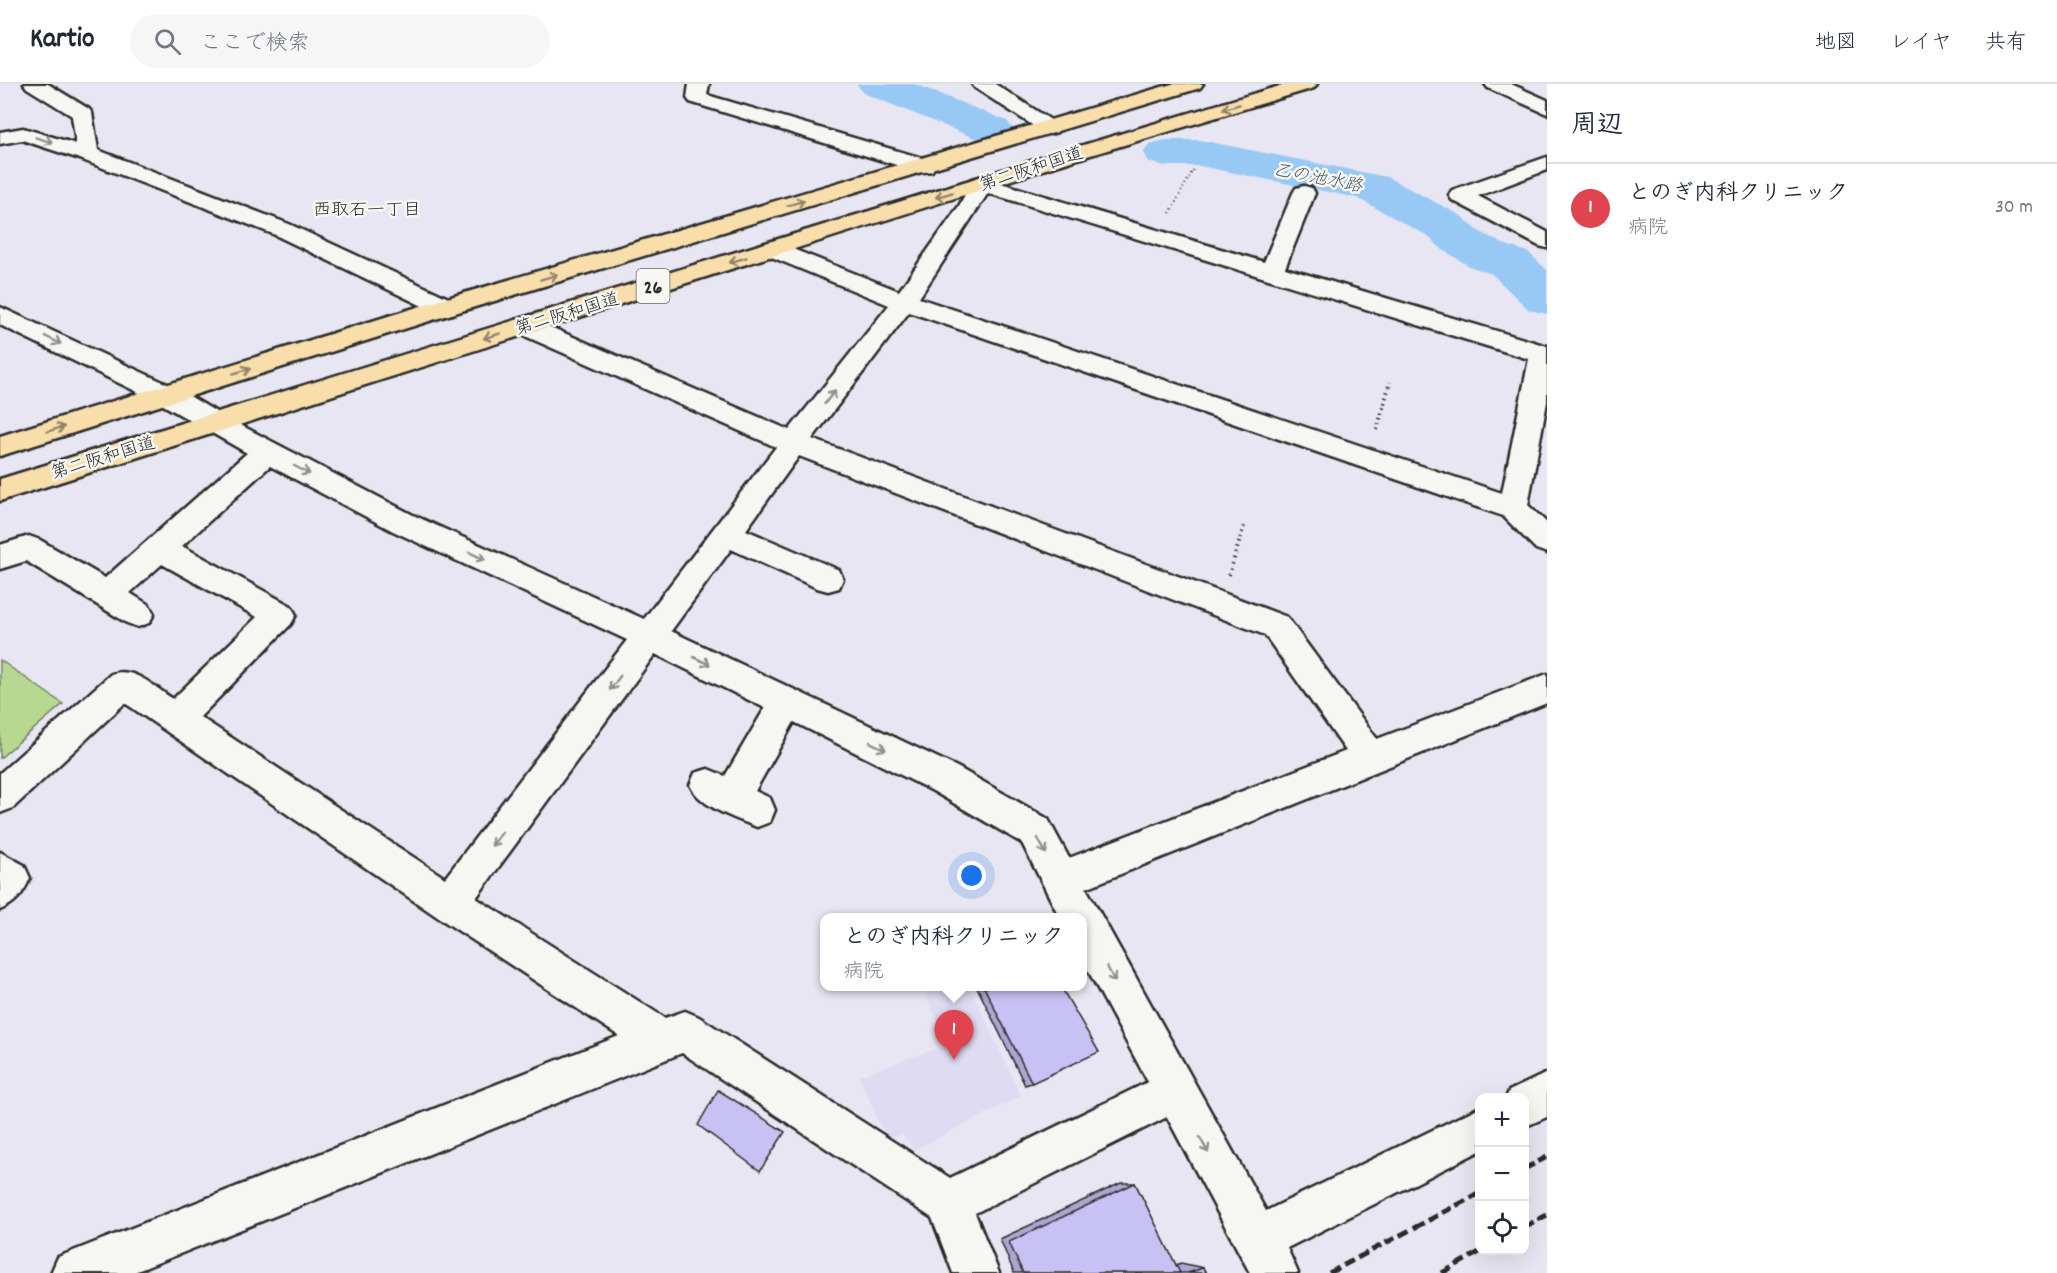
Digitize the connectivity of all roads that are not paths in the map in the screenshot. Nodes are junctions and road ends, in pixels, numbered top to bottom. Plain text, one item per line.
1 (34, 84) edge
2 (699, 84) edge
3 (982, 84) edge
4 (1193, 84) edge
5 (1307, 84) edge
6 (1495, 84) edge
7 (1524, 84) edge
8 (1547, 94) edge
9 (1547, 108) edge
10 (1050, 128) junction
11 (0, 138) edge
12 (88, 154) junction
13 (1547, 163) edge
14 (924, 166) junction
15 (981, 184) junction
16 (1304, 193) dead end
17 (1547, 241) edge
18 (772, 249) junction
19 (1272, 272) junction
20 (904, 302) junction
21 (446, 308) junction
22 (0, 315) edge
23 (525, 326) junction
24 (1544, 357) edge
25 (166, 395) junction
26 (213, 423) junction
27 (1538, 431) edge
28 (794, 443) junction
29 (0, 446) edge
30 (267, 452) junction
31 (0, 490) edge
32 (1513, 508) junction
33 (726, 534) junction
34 (1547, 541) edge
35 (160, 548) junction
36 (0, 557) edge
37 (828, 579) dead end
38 (107, 595) junction
39 (138, 614) dead end
40 (650, 636) junction
41 (1547, 688) edge
42 (787, 702) junction
43 (176, 719) junction
44 (1371, 758) junction
45 (0, 796) edge
46 (732, 798) dead end
47 (0, 870) edge
48 (1060, 879) junction
49 (0, 891) edge
50 (448, 903) junction
51 (1077, 913) edge
52 (1087, 929) edge
53 (662, 1040) junction
54 (1174, 1091) junction
55 (1547, 1094) edge
56 (1529, 1103) edge
57 (1475, 1130) edge
58 (948, 1203) junction
59 (1265, 1256) edge
60 (74, 1273) edge
61 (976, 1273) edge

1 - 12 street
2 - 14 street
3 - 10 street
4 - 10 highway, 第二阪和国道 / 26
5 -> 15 highway, 第二阪和国道 / 26
6 - 9 street
7 - 8 street
10 - 14 highway, 第二阪和国道 / 26
11 -> 12 street
12 - 21 street
13 - 17 street
21 -> 14 highway, 第二阪和国道 / 26
15 -> 18 highway, 第二阪和国道 / 26
15 - 19 street
15 - 20 street
16 - 19 street
18 - 20 street
18 -> 23 highway, 第二阪和国道 / 26
19 - 24 street
28 -> 20 street
20 - 32 street
25 -> 21 highway, 第二阪和国道 / 26
22 -> 25 street
23 -> 26 highway, 第二阪和国道 / 26
23 - 28 street
24 - 27 street
25 - 26 street
29 -> 25 highway, 第二阪和国道 / 26
26 - 30 street
26 - 31 highway, 第二阪和国道 / 26
27 - 32 street
28 - 33 street
28 - 44 street
30 - 35 street
30 -> 40 street
32 - 34 street
33 - 37 street
33 - 40 street
35 - 38 street
35 - 43 street
36 - 38 street
38 - 39 street
40 -> 42 street
40 -> 50 street
41 - 44 street
42 - 46 street
42 -> 48 street
43 - 45 street
43 - 50 street
44 - 48 street
47 - 49 street
48 - 51 street
50 - 53 street
52 -> 54 street
53 - 58 street
53 - 60 street
54 - 58 street
54 -> 59 street
55 - 56 street
57 - 59 street
58 - 61 street

